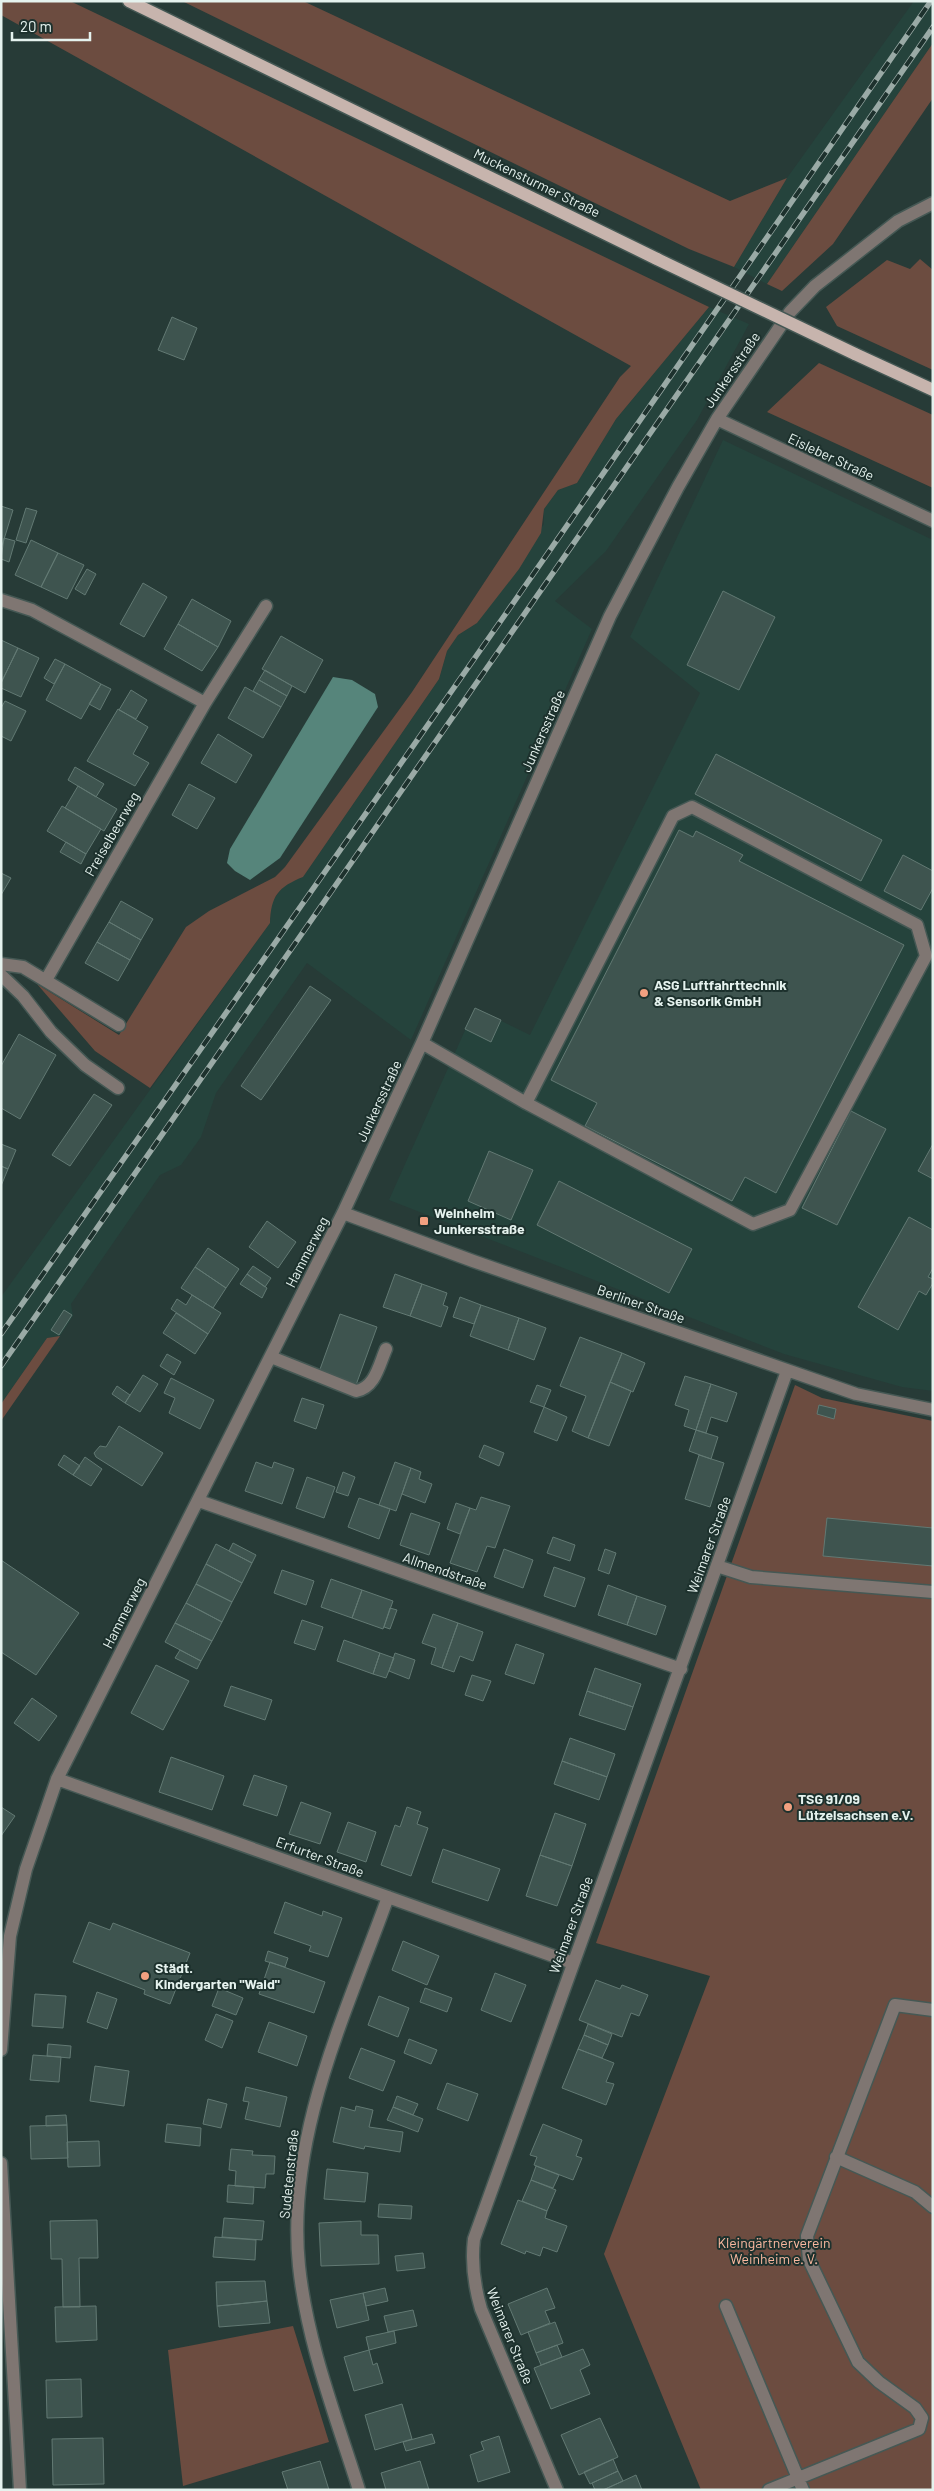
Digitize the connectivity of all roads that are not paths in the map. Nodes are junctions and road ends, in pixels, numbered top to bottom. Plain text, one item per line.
1 (129, 1) edge
2 (933, 202) edge
3 (933, 390) edge
4 (717, 419) junction
5 (933, 521) edge
6 (1, 600) edge
7 (266, 606) dead end
8 (205, 703) junction
9 (1, 964) edge
10 (1, 975) edge
11 (46, 980) junction
12 (119, 1025) dead end
13 (422, 1043) junction
14 (118, 1088) dead end
15 (526, 1103) junction
16 (343, 1213) junction
17 (386, 1348) dead end
18 (271, 1357) junction
19 (787, 1371) junction
20 (933, 1410) edge
21 (199, 1501) junction
22 (717, 1566) junction
23 (933, 1592) edge
24 (680, 1669) junction
25 (57, 1779) junction
26 (388, 1897) junction
27 (573, 1963) junction
28 (933, 2010) edge
29 (1, 2050) edge
30 (836, 2157) junction
31 (1, 2163) edge
32 (933, 2207) edge
33 (726, 2306) dead end
34 (801, 2484) edge
35 (20, 2490) edge
36 (359, 2490) edge
37 (557, 2490) edge
38 (769, 2490) edge

1 - 3 main road, Muckensturmer Straße, bridge
2 - 4 street, Junkersstraße
4 - 5 street, Eisleber Straße
4 - 13 street, Junkersstraße
6 - 8 street
7 - 8 street, Preiselbeerweg
8 - 11 street, Preiselbeerweg
9 - 11 street
10 - 14 street
11 - 12 street
13 - 15 street
13 - 16 street, Junkersstraße
15 - 15 street
16 - 18 street, Hammerweg
16 - 19 street, Berliner Straße
17 - 18 street
18 - 21 street, Hammerweg
19 - 20 street, Berliner Straße
19 - 22 street, Weimarer Straße
21 - 24 street, Allmendstraße
21 - 25 street, Hammerweg
22 - 23 street
22 - 24 street, Weimarer Straße
24 - 27 street, Weimarer Straße
25 - 26 street, Erfurter Straße
25 - 29 street, Hammerweg
26 - 27 street, Erfurter Straße
26 - 36 street, Sudetenstraße
27 - 37 street, Weimarer Straße
28 - 30 street
30 - 32 street
30 - 34 street
31 - 35 street
33 - 34 street
34 - 38 street

